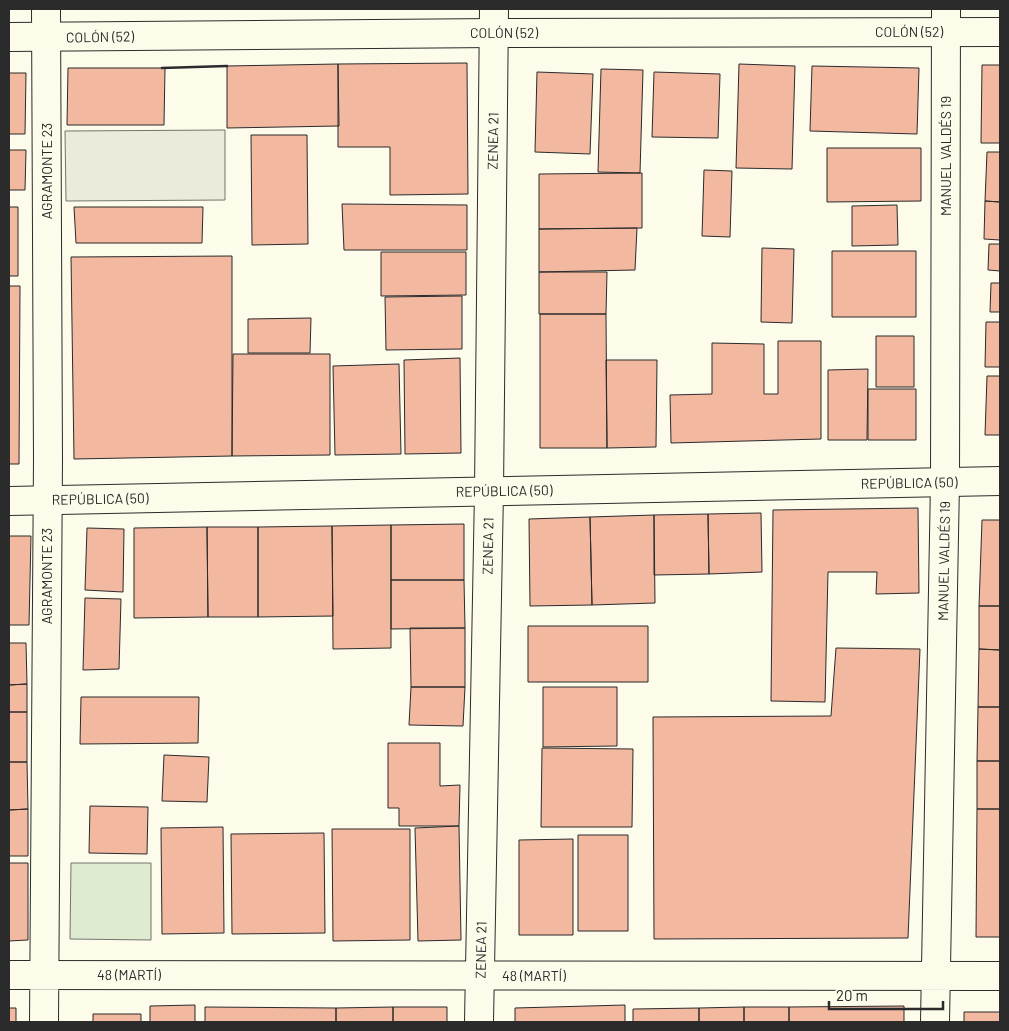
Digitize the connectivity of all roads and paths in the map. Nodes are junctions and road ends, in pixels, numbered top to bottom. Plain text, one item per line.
1 (46, 9) edge
2 (946, 20) edge
3 (494, 21) edge
4 (1000, 32) edge
5 (46, 37) junction
6 (9, 38) edge
7 (1000, 481) edge
8 (945, 482) junction
9 (490, 491) junction
10 (48, 499) junction
11 (9, 501) edge
12 (45, 974) junction
13 (9, 975) edge
14 (480, 976) junction
15 (1000, 976) edge
16 (936, 977) junction
17 (44, 1022) edge
18 (479, 1022) edge
19 (935, 1022) edge

1 - 5 street, AGRAMONTE 23
2 - 3 street, COLÓN (52)
2 - 4 street, COLÓN (52)
2 - 8 street, MANUEL VALDÉS 19
3 - 5 street, COLÓN (52)
3 - 9 street, ZENEA 21
5 - 6 street, COLÓN (52)
5 - 10 street, AGRAMONTE 23
7 - 8 street, REPÚBLICA (50)
8 - 9 street, REPÚBLICA (50)
8 - 16 street, MANUEL VALDÉS 19
9 - 10 street, REPÚBLICA (50)
9 - 14 street, ZENEA 21
10 - 11 street, REPÚBLICA (50)
10 - 12 street, AGRAMONTE 23
12 - 13 street, 48 (MARTÍ)
12 - 14 street, 48 (MARTÍ)
12 - 17 street, AGRAMONTE 23
14 - 16 street, 48 (MARTÍ)
14 - 18 street, ZENEA 21
15 - 16 street, 48 (MARTÍ)
16 - 19 street, MANUEL VALDÉS 19

